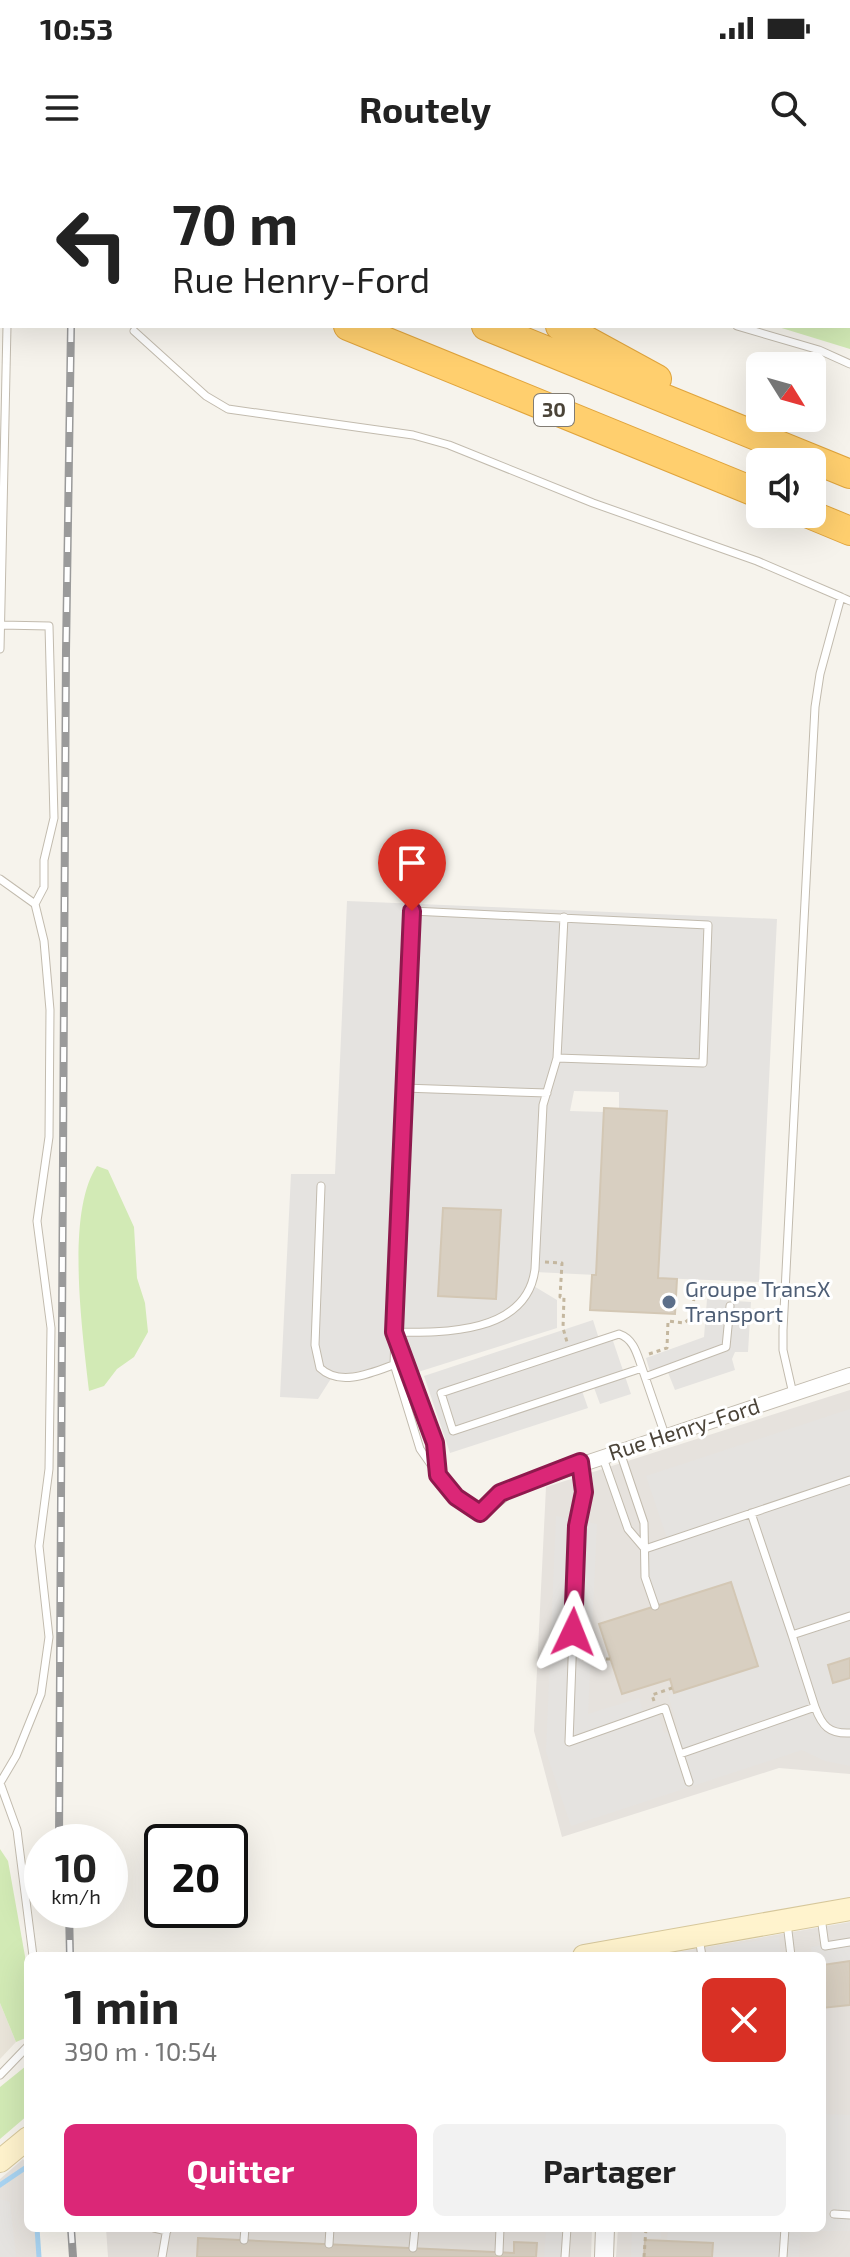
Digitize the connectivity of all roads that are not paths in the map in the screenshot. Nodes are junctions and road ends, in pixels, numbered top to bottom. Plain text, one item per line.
1 (7, 328) edge
2 (353, 328) edge
3 (491, 328) edge
4 (564, 328) edge
5 (744, 328) edge
6 (134, 331) dead end
7 (850, 364) edge
8 (777, 444) junction
9 (850, 474) edge
10 (746, 488) edge
11 (826, 521) edge
12 (850, 531) edge
13 (841, 597) junction
14 (850, 601) edge
15 (1, 625) edge
16 (0, 649) edge
17 (0, 879) edge
18 (35, 904) junction
19 (564, 917) junction
20 (557, 1058) junction
21 (404, 1088) junction
22 (547, 1093) junction
23 (321, 1186) dead end
24 (731, 1303) road end
25 (394, 1332) junction
26 (407, 1360) junction
27 (394, 1364) junction
28 (642, 1368) junction
29 (850, 1375) edge
30 (645, 1377) junction
31 (793, 1394) junction
32 (665, 1435) junction
33 (619, 1450) junction
34 (603, 1455) junction
35 (580, 1462) junction
36 (438, 1475) junction
37 (850, 1480) edge
38 (480, 1513) joint
39 (751, 1513) junction
40 (645, 1549) junction
41 (655, 1606) dead end
42 (850, 1616) edge
43 (792, 1635) junction
44 (815, 1707) junction
45 (850, 1733) edge
46 (680, 1754) junction
47 (689, 1782) dead end
48 (0, 1783) edge
49 (850, 1909) edge
50 (821, 1914) junction
51 (787, 1921) junction
52 (850, 1942) edge
53 (700, 1946) edge
54 (32, 1952) edge
55 (627, 1952) edge
56 (791, 1952) edge
57 (24, 2050) edge
58 (0, 2075) edge
59 (24, 2141) edge
60 (0, 2161) edge
61 (834, 2214) dead end
62 (850, 2215) edge
63 (166, 2232) edge
64 (245, 2232) edge
65 (330, 2232) edge
66 (415, 2232) edge
67 (500, 2232) edge
68 (567, 2232) edge
69 (605, 2232) edge
70 (785, 2232) edge
71 (244, 2240) dead end
72 (329, 2244) dead end
73 (413, 2248) dead end
74 (499, 2252) dead end
75 (162, 2257) edge
76 (565, 2257) edge
77 (604, 2257) edge
78 (783, 2257) edge

1 - 15 lane
2 - 10 highway, 30
3 - 8 highway, 30
4 - 8 highway
5 - 7 lane
6 - 13 lane
8 - 9 highway, 30
11 - 12 highway
13 - 14 lane
13 - 31 lane
15 - 16 lane
15 - 18 lane
17 - 18 lane
18 - 48 lane
19 - 20 lane
19 - 20 lane
19 - 21 lane
20 - 22 lane
21 - 22 lane
21 - 25 lane
22 - 25 lane
23 - 27 lane
24 - 30 lane
25 - 26 lane
25 - 27 lane
26 - 27 lane
26 - 36 lane
27 - 36 lane
28 - 28 lane
28 - 30 lane
29 - 31 street, Rue Henry-Ford
30 - 32 lane
31 - 32 street, Rue Henry-Ford
32 - 33 street, Rue Henry-Ford
33 - 34 street, Rue Henry-Ford
33 - 40 lane
34 - 35 street, Rue Henry-Ford
34 - 40 lane
35 - 38 street, Rue Henry-Ford
35 - 46 lane
36 - 38 lane
37 - 39 lane
39 - 40 lane
39 - 43 lane
40 - 41 lane
42 - 43 lane
43 - 44 lane
44 - 45 lane
44 - 46 lane
46 - 47 lane
48 - 54 lane
49 - 50 main road
50 - 51 main road
50 - 52 lane
51 - 53 main road
51 - 56 lane
53 - 55 main road
57 - 58 lane
59 - 60 main road
61 - 62 lane
63 - 75 lane
64 - 71 lane
65 - 72 lane
66 - 73 lane
67 - 74 lane
68 - 76 lane
69 - 77 street
70 - 78 lane

